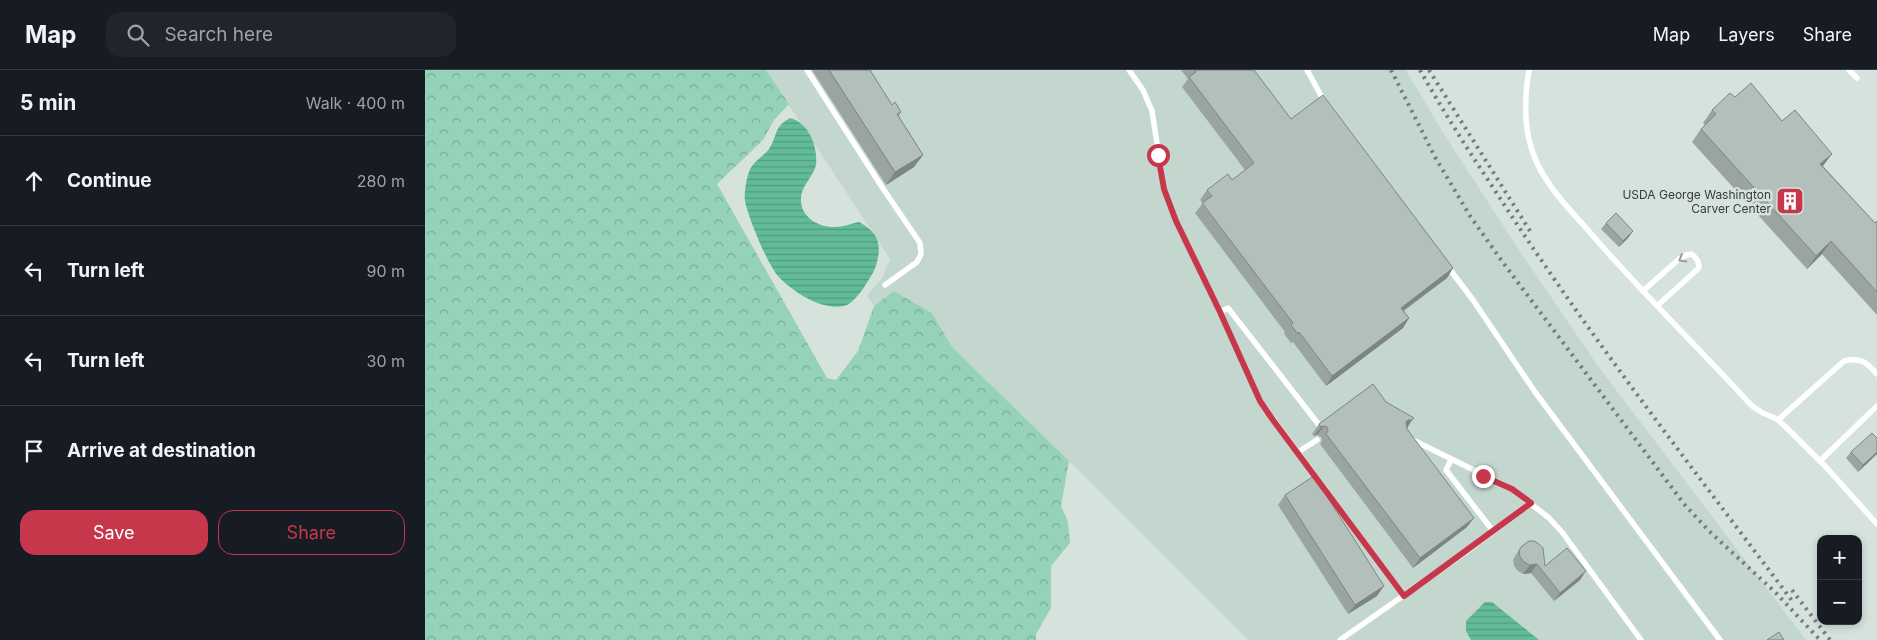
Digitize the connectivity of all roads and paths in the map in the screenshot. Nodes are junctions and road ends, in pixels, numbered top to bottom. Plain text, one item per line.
1 (807, 70) edge
2 (1129, 70) edge
3 (1307, 70) edge
4 (1529, 70) edge
5 (1849, 70) edge
6 (1857, 78) dead end
7 (1328, 109) edge
8 (1444, 262) edge
9 (885, 285) dead end
10 (1643, 291) junction
11 (1657, 305) junction
12 (1220, 312) junction
13 (1877, 374) edge
14 (1877, 406) edge
15 (1778, 420) junction
16 (1319, 425) edge
17 (1403, 434) edge
18 (1317, 440) dead end
19 (1298, 452) junction
20 (1451, 460) junction
21 (1820, 461) junction
22 (1531, 503) junction
23 (1877, 524) edge
24 (1493, 531) junction
25 (1404, 596) junction
26 (1340, 640) edge
27 (1641, 640) edge
28 (1720, 640) edge

1 - 9 lane
2 - 12 lane
3 - 7 lane
4 - 10 lane
5 - 6 lane
8 - 28 lane
10 - 11 lane
11 -> 10 lane
11 - 15 lane
12 - 16 lane
12 - 19 lane
13 - 15 lane
14 - 21 lane
15 - 21 lane
17 - 20 lane
18 - 19 lane
19 - 25 lane
20 - 22 lane
20 - 24 lane
21 - 23 lane
22 - 24 lane
22 - 27 lane
24 - 25 lane
25 - 26 lane

